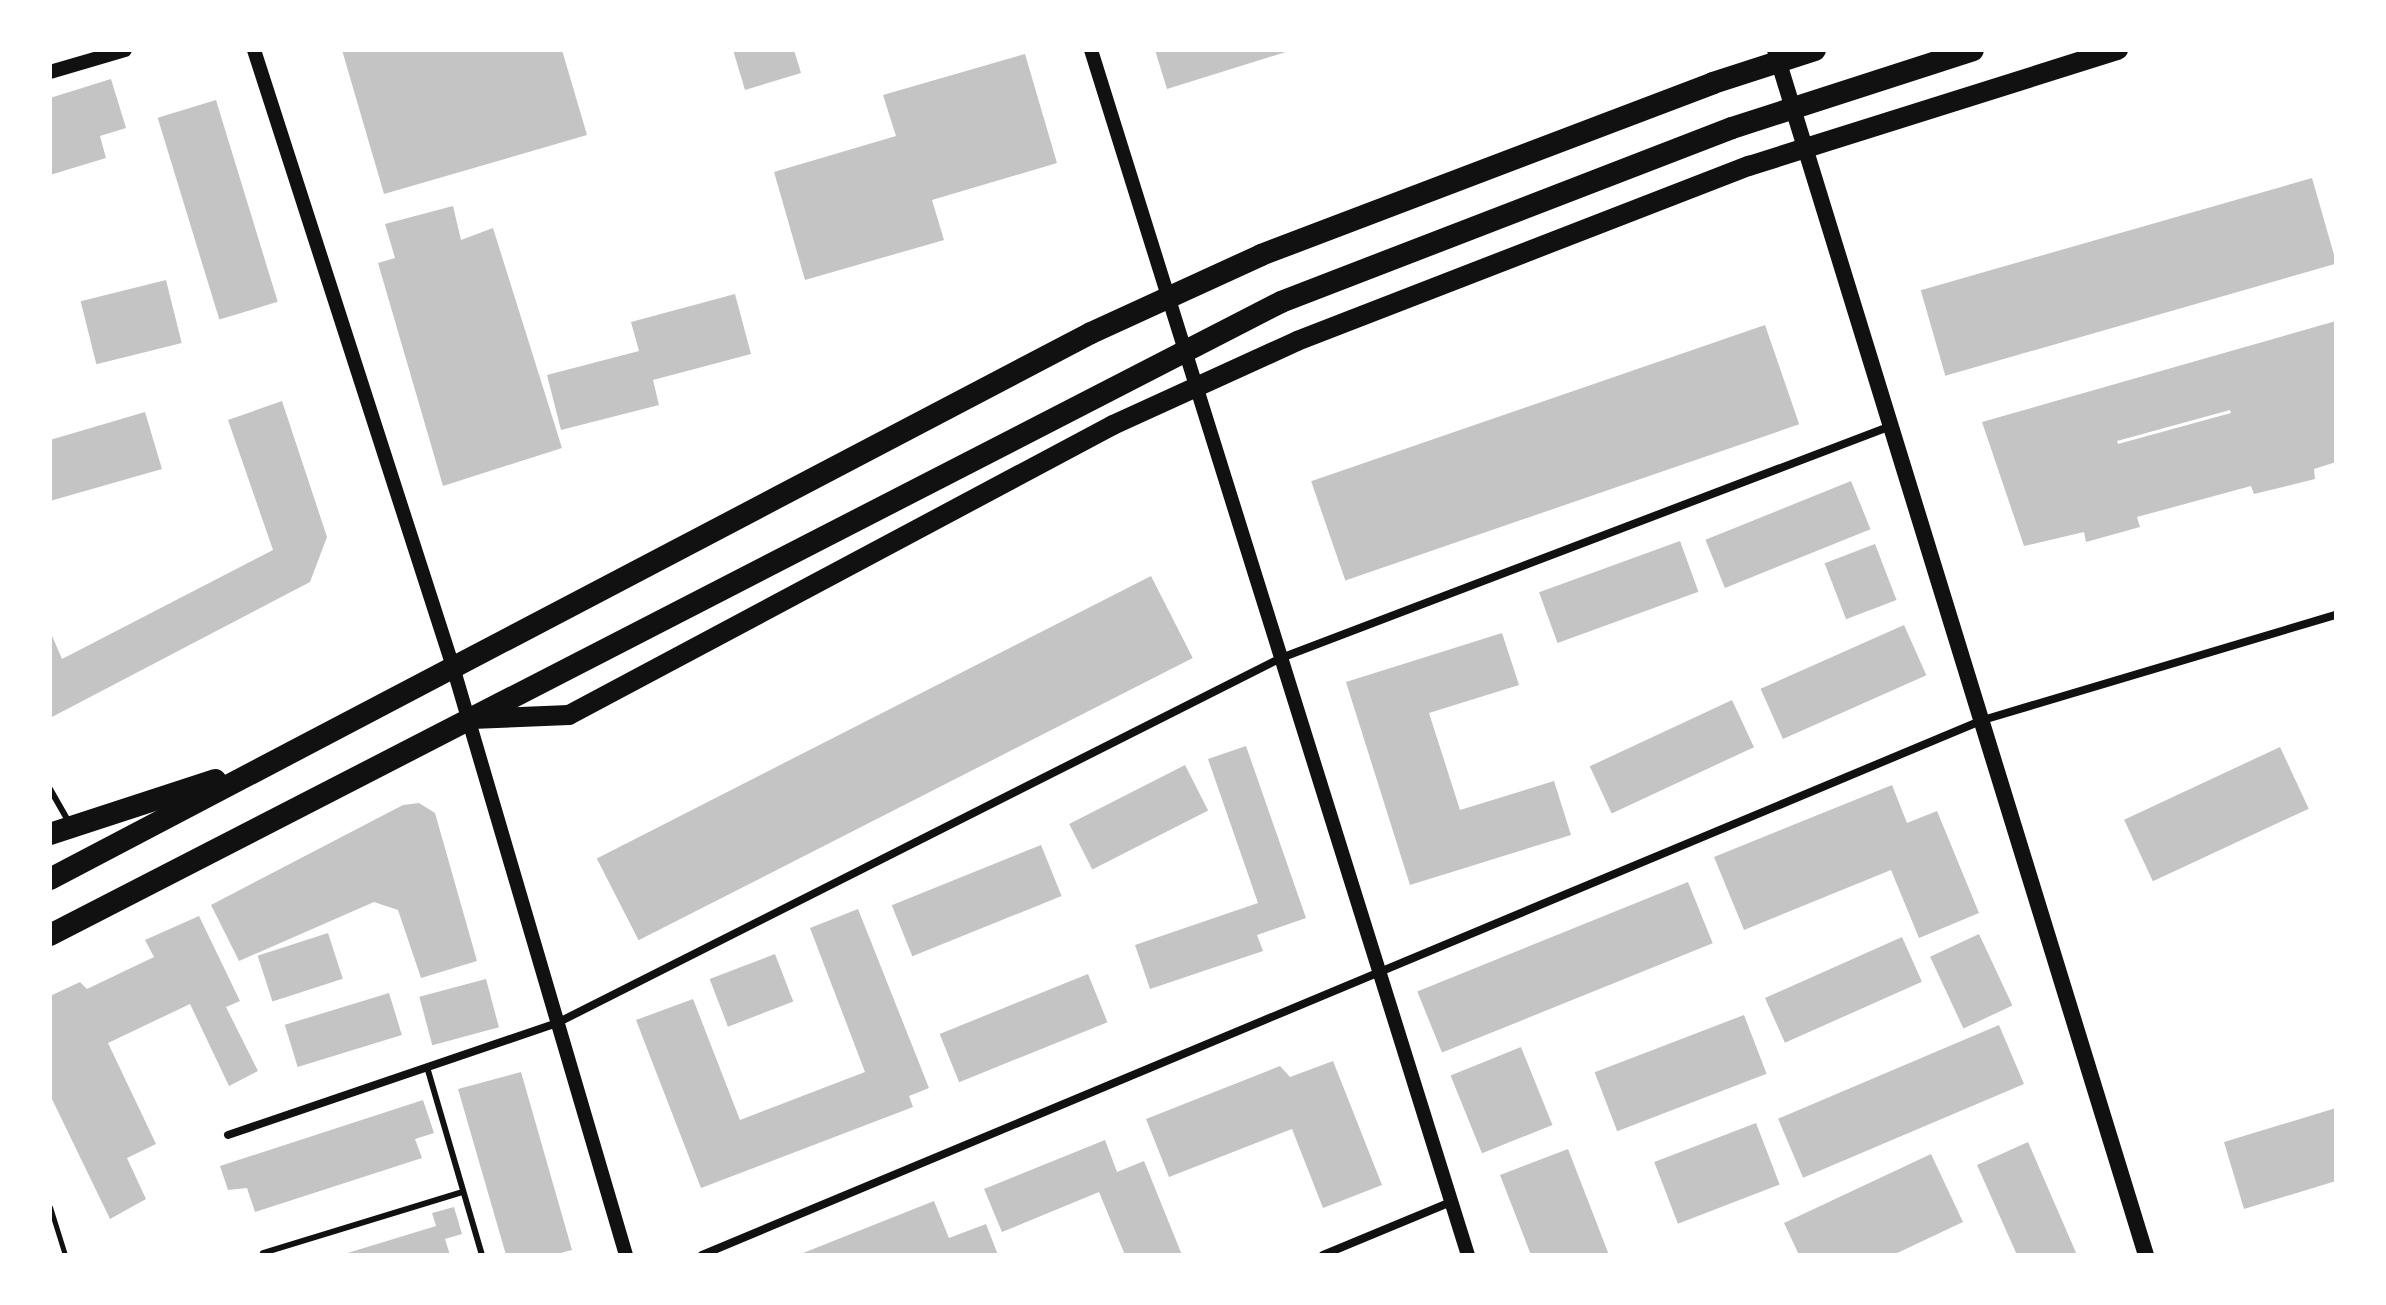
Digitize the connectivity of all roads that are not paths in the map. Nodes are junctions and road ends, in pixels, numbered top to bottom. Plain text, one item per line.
1 (125, 50) edge
2 (254, 50) edge
3 (1091, 50) edge
4 (1815, 50) edge
5 (1973, 50) edge
6 (2118, 50) edge
7 (1777, 56) edge
8 (50, 72) edge
9 (1792, 108) junction
10 (1804, 148) junction
11 (1169, 298) junction
12 (1185, 350) junction
13 (1196, 387) junction
14 (1888, 427) junction
15 (2336, 615) edge
16 (1281, 658) junction
17 (453, 667) junction
18 (468, 719) junction
19 (1983, 720) junction
20 (277, 760) junction
21 (50, 789) edge
22 (72, 827) junction
23 (50, 834) edge
24 (50, 879) edge
25 (50, 935) edge
26 (1379, 972) junction
27 (559, 1022) junction
28 (427, 1067) junction
29 (228, 1135) dead end
30 (463, 1192) junction
31 (1451, 1202) junction
32 (263, 1253) dead end
33 (482, 1255) edge
34 (626, 1255) edge
35 (702, 1255) edge
36 (1323, 1255) edge
37 (1468, 1255) edge
38 (2146, 1255) edge

1 - 8 street
2 - 17 street
3 - 11 street
4 - 7 highway
5 - 9 highway
6 - 10 main road
7 - 9 main road
7 - 11 highway
9 - 10 main road
9 - 12 highway
10 - 13 main road
10 - 14 main road
11 - 12 street
11 - 17 highway
12 - 13 street
12 - 18 highway
13 - 16 street
13 - 18 main road
14 - 16 street
14 - 19 main road
15 - 19 street
16 - 26 street
16 - 27 street
17 - 18 street
17 - 20 highway
18 - 25 highway
18 - 27 street
19 - 26 street
19 - 38 main road
20 - 22 highway
20 - 24 highway
21 - 22 lane
22 - 23 highway
26 - 31 street
26 - 35 street
27 - 28 street
27 - 34 street
28 - 29 street
28 - 30 lane
30 - 32 lane
30 - 33 lane
31 - 36 street
31 - 37 street

